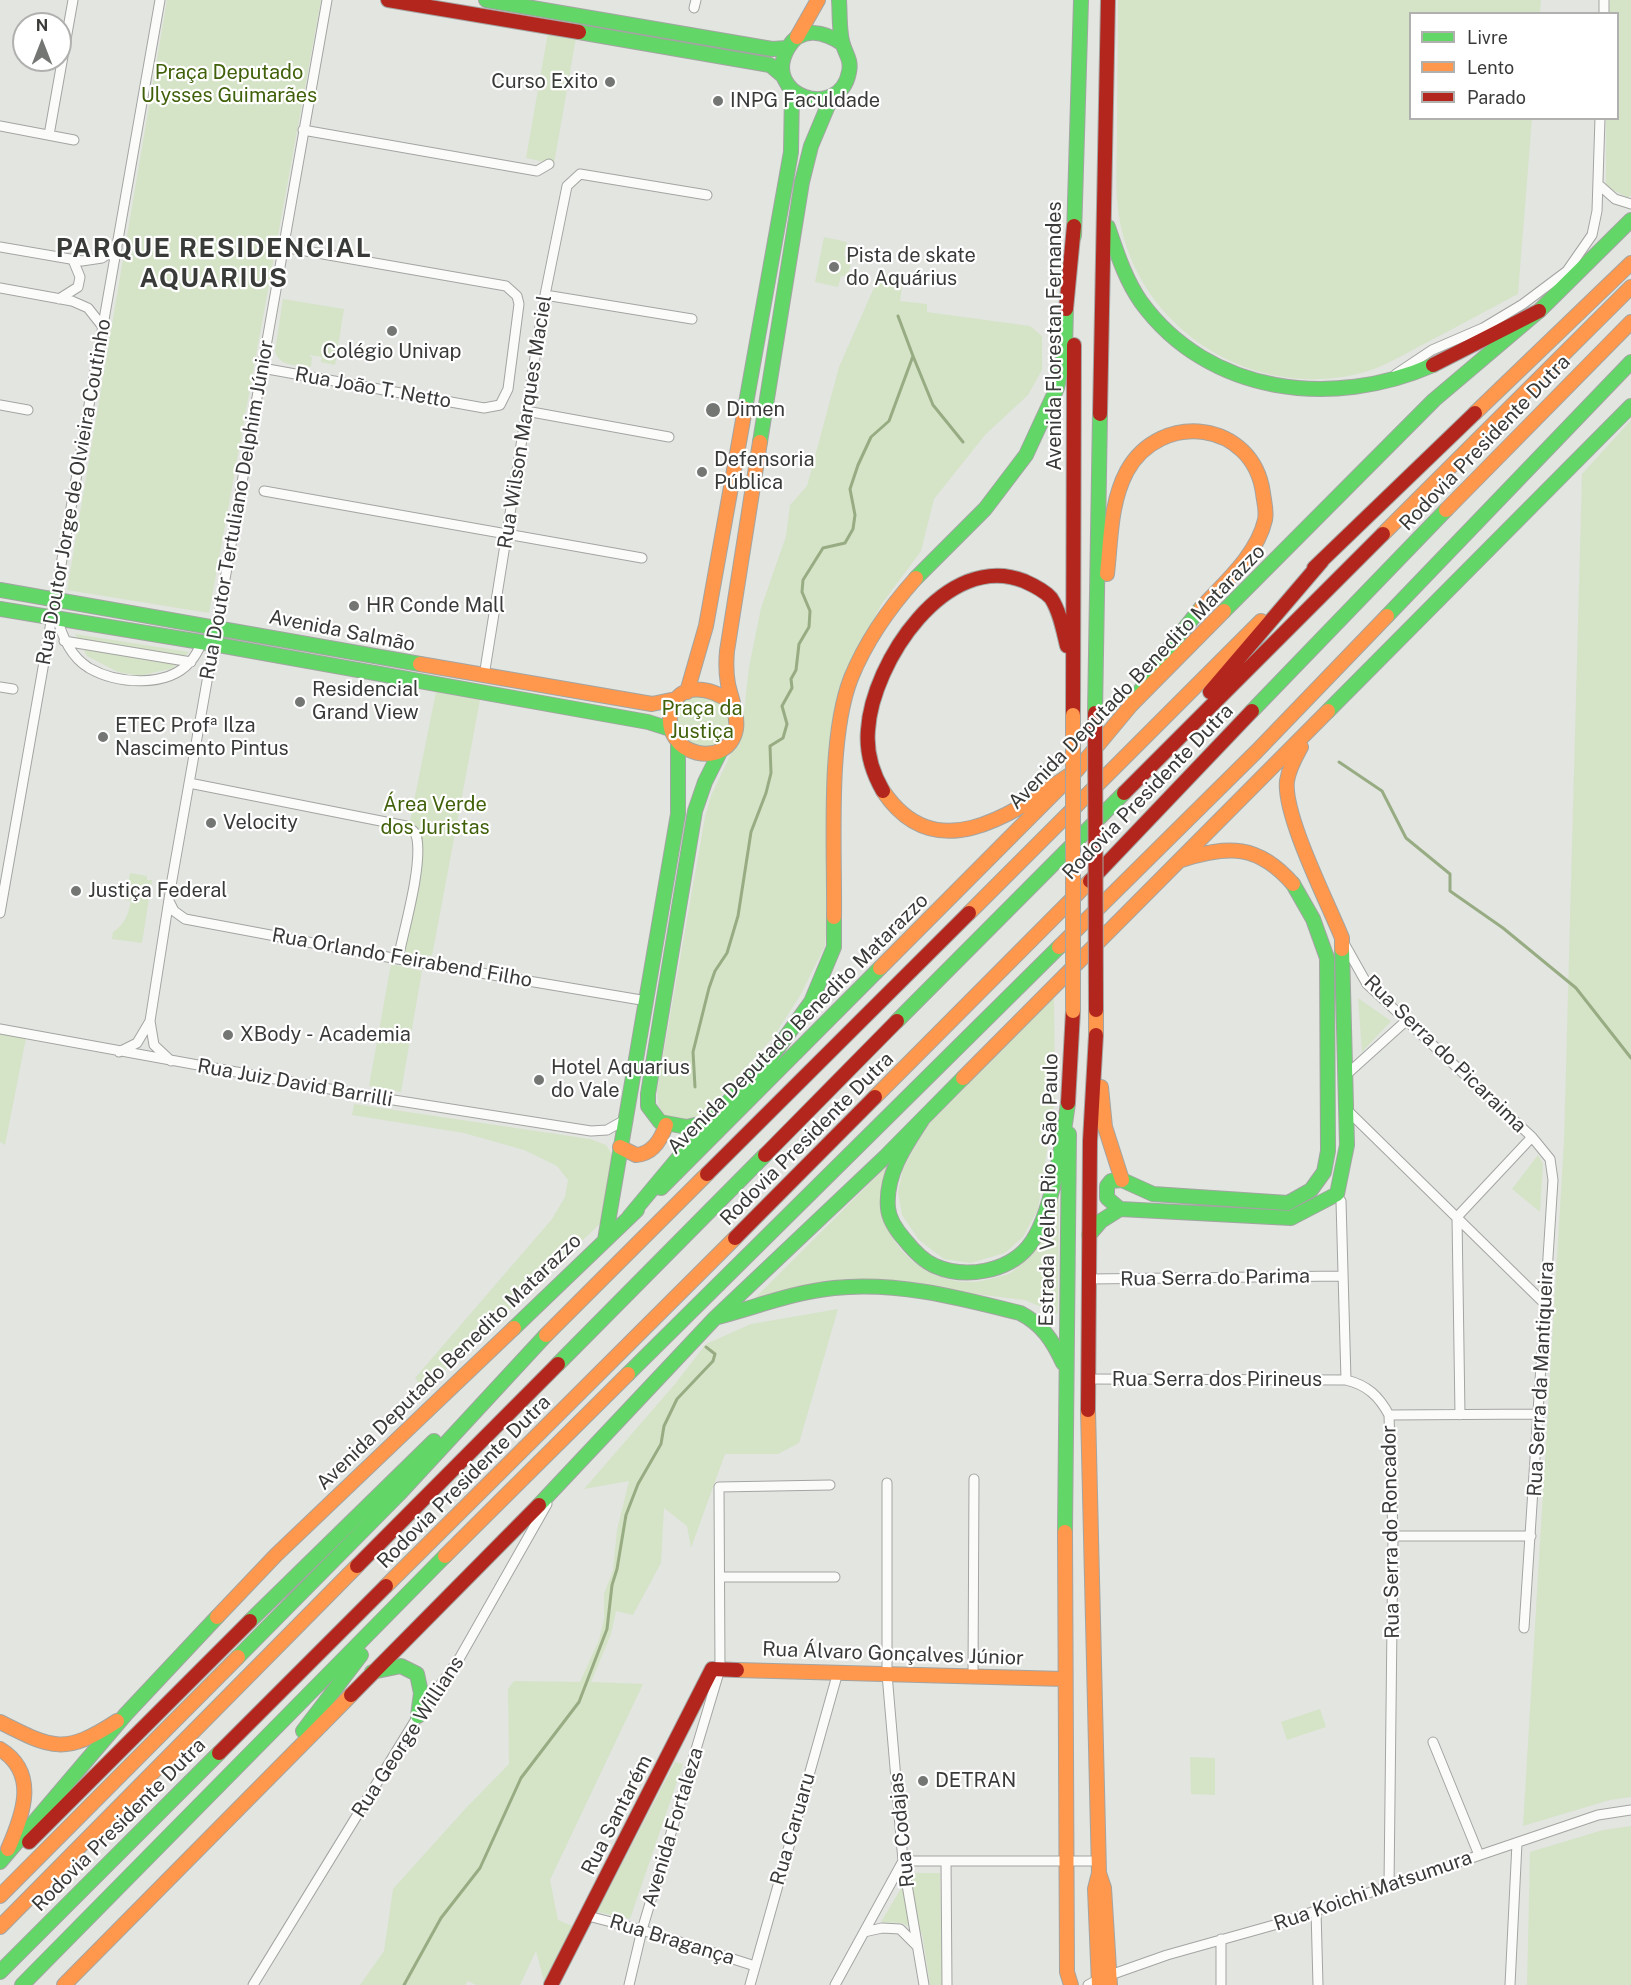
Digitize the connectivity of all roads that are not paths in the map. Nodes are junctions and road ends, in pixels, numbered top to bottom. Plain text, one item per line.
1 (73, 0) edge
2 (160, 0) edge
3 (327, 0) edge
4 (388, 0) edge
5 (486, 0) edge
6 (818, 0) edge
7 (839, 0) edge
8 (1081, 0) edge
9 (1108, 0) edge
10 (402, 1) edge
11 (797, 37) junction
12 (843, 45) junction
13 (787, 48) junction
14 (783, 76) junction
15 (792, 91) junction
16 (832, 96) junction
17 (1600, 120) edge
18 (0, 126) edge
19 (303, 130) junction
20 (49, 135) junction
21 (74, 140) dead end
22 (549, 164) dead end
23 (1598, 184) junction
24 (707, 195) dead end
25 (1103, 204) junction
26 (1631, 204) edge
27 (1631, 220) edge
28 (1074, 226) junction
29 (0, 247) edge
30 (283, 247) junction
31 (117, 248) junction
32 (73, 260) junction
33 (1631, 263) edge
34 (1631, 287) edge
35 (0, 288) edge
36 (545, 295) junction
37 (59, 299) junction
38 (1539, 311) junction
39 (692, 319) dead end
40 (1631, 322) edge
41 (103, 327) junction
42 (1631, 362) edge
43 (262, 368) junction
44 (1386, 380) junction
45 (0, 405) edge
46 (1631, 406) edge
47 (28, 410) dead end
48 (526, 411) junction
49 (669, 437) dead end
50 (264, 491) dead end
51 (506, 532) junction
52 (642, 558) dead end
53 (1322, 561) junction
54 (0, 590) edge
55 (55, 599) junction
56 (0, 609) edge
57 (55, 618) junction
58 (217, 627) junction
59 (64, 641) junction
60 (208, 643) junction
61 (191, 662) junction
62 (1095, 668) junction
63 (449, 670) junction
64 (1074, 671) junction
65 (484, 676) junction
66 (438, 684) junction
67 (0, 687) edge
68 (13, 689) dead end
69 (681, 695) junction
70 (730, 702) junction
71 (1132, 704) junction
72 (1073, 715) joint
73 (670, 729) junction
74 (1311, 731) junction
75 (678, 744) junction
76 (721, 750) junction
77 (1078, 769) junction
78 (1140, 776) junction
79 (189, 783) junction
80 (1181, 860) junction
81 (169, 898) junction
82 (0, 912) edge
83 (1342, 938) junction
84 (398, 959) junction
85 (647, 1001) junction
86 (1407, 1020) junction
87 (150, 1021) junction
88 (0, 1029) edge
89 (1096, 1035) junction
90 (119, 1052) junction
91 (171, 1061) junction
92 (1346, 1075) junction
93 (1070, 1095) junction
94 (1346, 1108) junction
95 (921, 1120) junction
96 (623, 1121) junction
97 (709, 1122) junction
98 (666, 1125) junction
99 (1532, 1137) junction
100 (620, 1147) junction
101 (1122, 1180) junction
102 (1341, 1201) dead end
103 (1120, 1209) junction
104 (629, 1217) junction
105 (1457, 1217) junction
106 (1089, 1235) junction
107 (605, 1240) junction
108 (1342, 1276) junction
109 (1089, 1279) junction
110 (1546, 1305) junction
111 (715, 1318) junction
112 (532, 1349) junction
113 (1065, 1369) junction
114 (1087, 1380) junction
115 (1347, 1380) junction
116 (1389, 1414) junction
117 (1540, 1414) junction
118 (1460, 1415) junction
119 (974, 1479) dead end
120 (887, 1483) dead end
121 (830, 1485) dead end
122 (558, 1486) junction
123 (1393, 1536) junction
124 (1531, 1536) junction
125 (720, 1577) junction
126 (835, 1577) dead end
127 (416, 1587) junction
128 (1524, 1628) dead end
129 (720, 1669) junction
130 (372, 1672) junction
131 (838, 1672) junction
132 (887, 1674) junction
133 (973, 1676) junction
134 (1064, 1679) junction
135 (126, 1714) junction
136 (417, 1716) junction
137 (0, 1722) edge
138 (1433, 1742) dead end
139 (0, 1749) edge
140 (286, 1759) junction
141 (1631, 1810) edge
142 (1517, 1843) junction
143 (1479, 1856) junction
144 (1065, 1860) junction
145 (903, 1861) junction
146 (946, 1862) junction
147 (1, 1863) edge
148 (1099, 1867) junction
149 (1389, 1885) junction
150 (0, 1896) edge
151 (1316, 1910) junction
152 (588, 1916) junction
153 (0, 1927) edge
154 (642, 1930) junction
155 (864, 1932) junction
156 (1221, 1939) junction
157 (919, 1949) junction
158 (754, 1966) junction
159 (0, 1972) edge
160 (1103, 1980) edge
161 (1067, 1981) edge
162 (22, 1985) edge
163 (64, 1985) edge
164 (253, 1985) edge
165 (551, 1985) edge
166 (629, 1985) edge
167 (750, 1985) edge
168 (835, 1985) edge
169 (924, 1985) edge
170 (947, 1985) edge
171 (1221, 1985) edge
172 (1318, 1985) edge
173 (1510, 1985) edge

1 - 20 street
2 - 31 street, Rua Doutor Jorge de Olvieira Coutinho
3 - 19 street, Rua Doutor Tertuliano Delphim Júnior
4 - 10 main road
5 - 13 main road
6 - 11 main road
7 - 12 main road
8 - 28 main road, Avenida Florestan Fernandes
9 - 25 main road
10 - 14 main road
11 - 12 main road
11 - 13 main road
12 - 16 main road
13 - 14 main road
14 - 15 main road
15 - 16 main road
15 - 69 main road
16 - 70 main road
17 - 23 street
18 - 20 street
19 - 22 street
19 - 30 street, Rua Doutor Tertuliano Delphim Júnior
20 - 21 street
23 - 26 street
23 - 44 street
24 - 36 street, Rua Wilson Marques Maciel
25 - 44 main road
25 - 62 main road
27 - 38 main road, Avenida Deputado Benedito Matarazzo
28 - 64 main road, Avenida Florestan Fernandes
28 - 97 main road
29 - 32 street
30 - 43 street, Rua Doutor Tertuliano Delphim Júnior
30 - 43 street, Rua João T. Netto
31 - 32 street
31 - 41 street, Rua Doutor Jorge de Olvieira Coutinho
32 - 37 street
33 - 53 main road, Rodovia Presidente Dutra
34 - 78 main road, Rodovia Presidente Dutra
35 - 37 street
36 - 39 street
36 - 48 street, Rua Wilson Marques Maciel
37 - 41 street
38 - 44 main road
38 - 71 main road, Avenida Deputado Benedito Matarazzo
40 - 159 main road, Rodovia Presidente Dutra
41 - 55 street, Rua Doutor Jorge de Olvieira Coutinho
42 - 127 main road, Rodovia Presidente Dutra
43 - 58 street, Rua Doutor Tertuliano Delphim Júnior
45 - 47 street
46 - 74 main road
48 - 49 street
48 - 51 street, Rua Wilson Marques Maciel
50 - 51 street
51 - 52 street
51 - 65 street, Rua Wilson Marques Maciel
53 - 78 main road
53 - 112 main road, Rodovia Presidente Dutra
54 - 55 main road, Avenida Salmão
55 - 57 street, Rua Doutor Jorge de Olvieira Coutinho
55 - 58 main road, Avenida Salmão
56 - 57 main road, Avenida Salmão
57 - 59 street
57 - 60 main road, Avenida Salmão
57 - 82 street, Rua Doutor Jorge de Olvieira Coutinho
58 - 60 street, Rua Doutor Tertuliano Delphim Júnior
58 - 63 main road, Avenida Salmão
59 - 61 street
59 - 61 street
60 - 61 street
60 - 66 main road, Avenida Salmão
60 - 79 street, Rua Doutor Tertuliano Delphim Júnior
62 - 71 main road
62 - 89 main road, bridge
63 - 65 main road, Avenida Salmão
63 - 66 main road
64 - 72 main road, Avenida Florestan Fernandes
64 - 77 main road
65 - 69 main road, Avenida Salmão
66 - 73 main road, Avenida Salmão
67 - 68 street
69 - 70 main road
69 - 73 main road
70 - 76 main road
71 - 77 main road, Avenida Deputado Benedito Matarazzo
72 - 93 main road, Estrada Velha Rio - São Paulo, bridge
73 - 75 main road
74 - 80 main road
74 - 83 main road
75 - 76 main road
75 - 85 main road
76 - 98 main road
77 - 104 main road, Avenida Deputado Benedito Matarazzo
78 - 153 main road, Rodovia Presidente Dutra
79 - 81 street, Rua Doutor Tertuliano Delphim Júnior
79 - 84 street
80 - 95 main road
80 - 101 main road
81 - 84 street, Rua Orlando Feirabend Filho
81 - 87 street, Rua Doutor Tertuliano Delphim Júnior
83 - 86 street, Rua Serra do Picaraima
83 - 92 main road
84 - 85 street, Rua Orlando Feirabend Filho
85 - 96 main road
86 - 92 street
86 - 99 street, Rua Serra do Picaraima
87 - 90 street, Rua Doutor Tertuliano Delphim Júnior
87 - 91 street, Rua Doutor Tertuliano Delphim Júnior
88 - 90 street, Rua Juiz David Barrilli
89 - 101 main road
89 - 106 main road, Estrada Velha Rio - São Paulo
90 - 91 street, Rua Juiz David Barrilli
91 - 96 street, Rua Juiz David Barrilli
92 - 94 main road
93 - 95 main road
93 - 113 main road, Estrada Velha Rio - São Paulo
94 - 103 main road
94 - 105 street
95 - 111 main road
96 - 100 main road
97 - 98 main road
97 - 104 main road
98 - 100 main road
99 - 105 street
99 - 110 street, Rua Serra da Mantiqueira
100 - 107 main road
101 - 103 main road
102 - 108 street
103 - 106 main road
104 - 107 main road, Avenida Deputado Benedito Matarazzo
105 - 110 street
105 - 118 street
106 - 109 main road, Estrada Velha Rio - São Paulo
107 - 135 main road, Avenida Deputado Benedito Matarazzo
108 - 109 street, Rua Serra do Parima
108 - 115 street
109 - 114 main road, Estrada Velha Rio - São Paulo
110 - 117 street, Rua Serra da Mantiqueira
111 - 113 main road
111 - 122 main road
112 - 147 main road
112 - 150 main road, Rodovia Presidente Dutra
113 - 134 main road, Estrada Velha Rio - São Paulo
114 - 115 street, Rua Serra dos Pirineus
114 - 148 main road, Estrada Velha Rio - São Paulo
115 - 116 street, Rua Serra do Roncador
116 - 118 street
116 - 123 street, Rua Serra do Roncador
117 - 118 street
117 - 124 street, Rua Serra da Mantiqueira
119 - 133 street
120 - 132 street, Rua Codajas
121 - 125 street, Avenida Fortaleza
122 - 130 main road
122 - 136 street, Rua George Willians
123 - 124 street
123 - 149 street, Rua Serra do Roncador
124 - 128 street, Rua Serra da Mantiqueira
125 - 126 street
125 - 129 street, Avenida Fortaleza
127 - 140 main road
127 - 162 main road, Rodovia Presidente Dutra
129 - 131 main road, Rua Álvaro Gonçalves Júnior
129 - 152 main road, Rua Santarém
129 - 154 street, Avenida Fortaleza
130 - 136 main road
130 - 140 main road
131 - 132 main road, Rua Álvaro Gonçalves Júnior
131 - 158 street, Rua Caruaru
132 - 133 main road, Rua Álvaro Gonçalves Júnior
132 - 145 street, Rua Codajas
133 - 134 main road, Rua Álvaro Gonçalves Júnior
134 - 144 main road, Estrada Velha Rio - São Paulo
135 - 137 main road
135 - 147 main road, Avenida Deputado Benedito Matarazzo
136 - 164 street, Rua George Willians
138 - 143 street
139 - 147 main road
140 - 163 main road
141 - 142 street, Rua Koichi Matsumura
142 - 143 street, Rua Koichi Matsumura
142 - 173 street
143 - 149 street, Rua Koichi Matsumura
144 - 146 street
144 - 148 street
144 - 161 main road, Estrada Velha Rio - São Paulo
145 - 146 street
145 - 155 street
145 - 157 street, Rua Codajas
146 - 170 street
148 - 160 main road, Estrada Velha Rio - São Paulo
149 - 151 street, Rua Koichi Matsumura
151 - 156 street, Rua Koichi Matsumura
151 - 172 street
152 - 154 street, Rua Bragança
152 - 165 main road, Rua Santarém
154 - 158 street, Rua Bragança
154 - 166 street, Avenida Fortaleza
155 - 157 street
155 - 168 street
156 - 160 street, Rua Koichi Matsumura
156 - 171 street
157 - 169 street, Rua Codajas
158 - 167 street, Rua Caruaru

